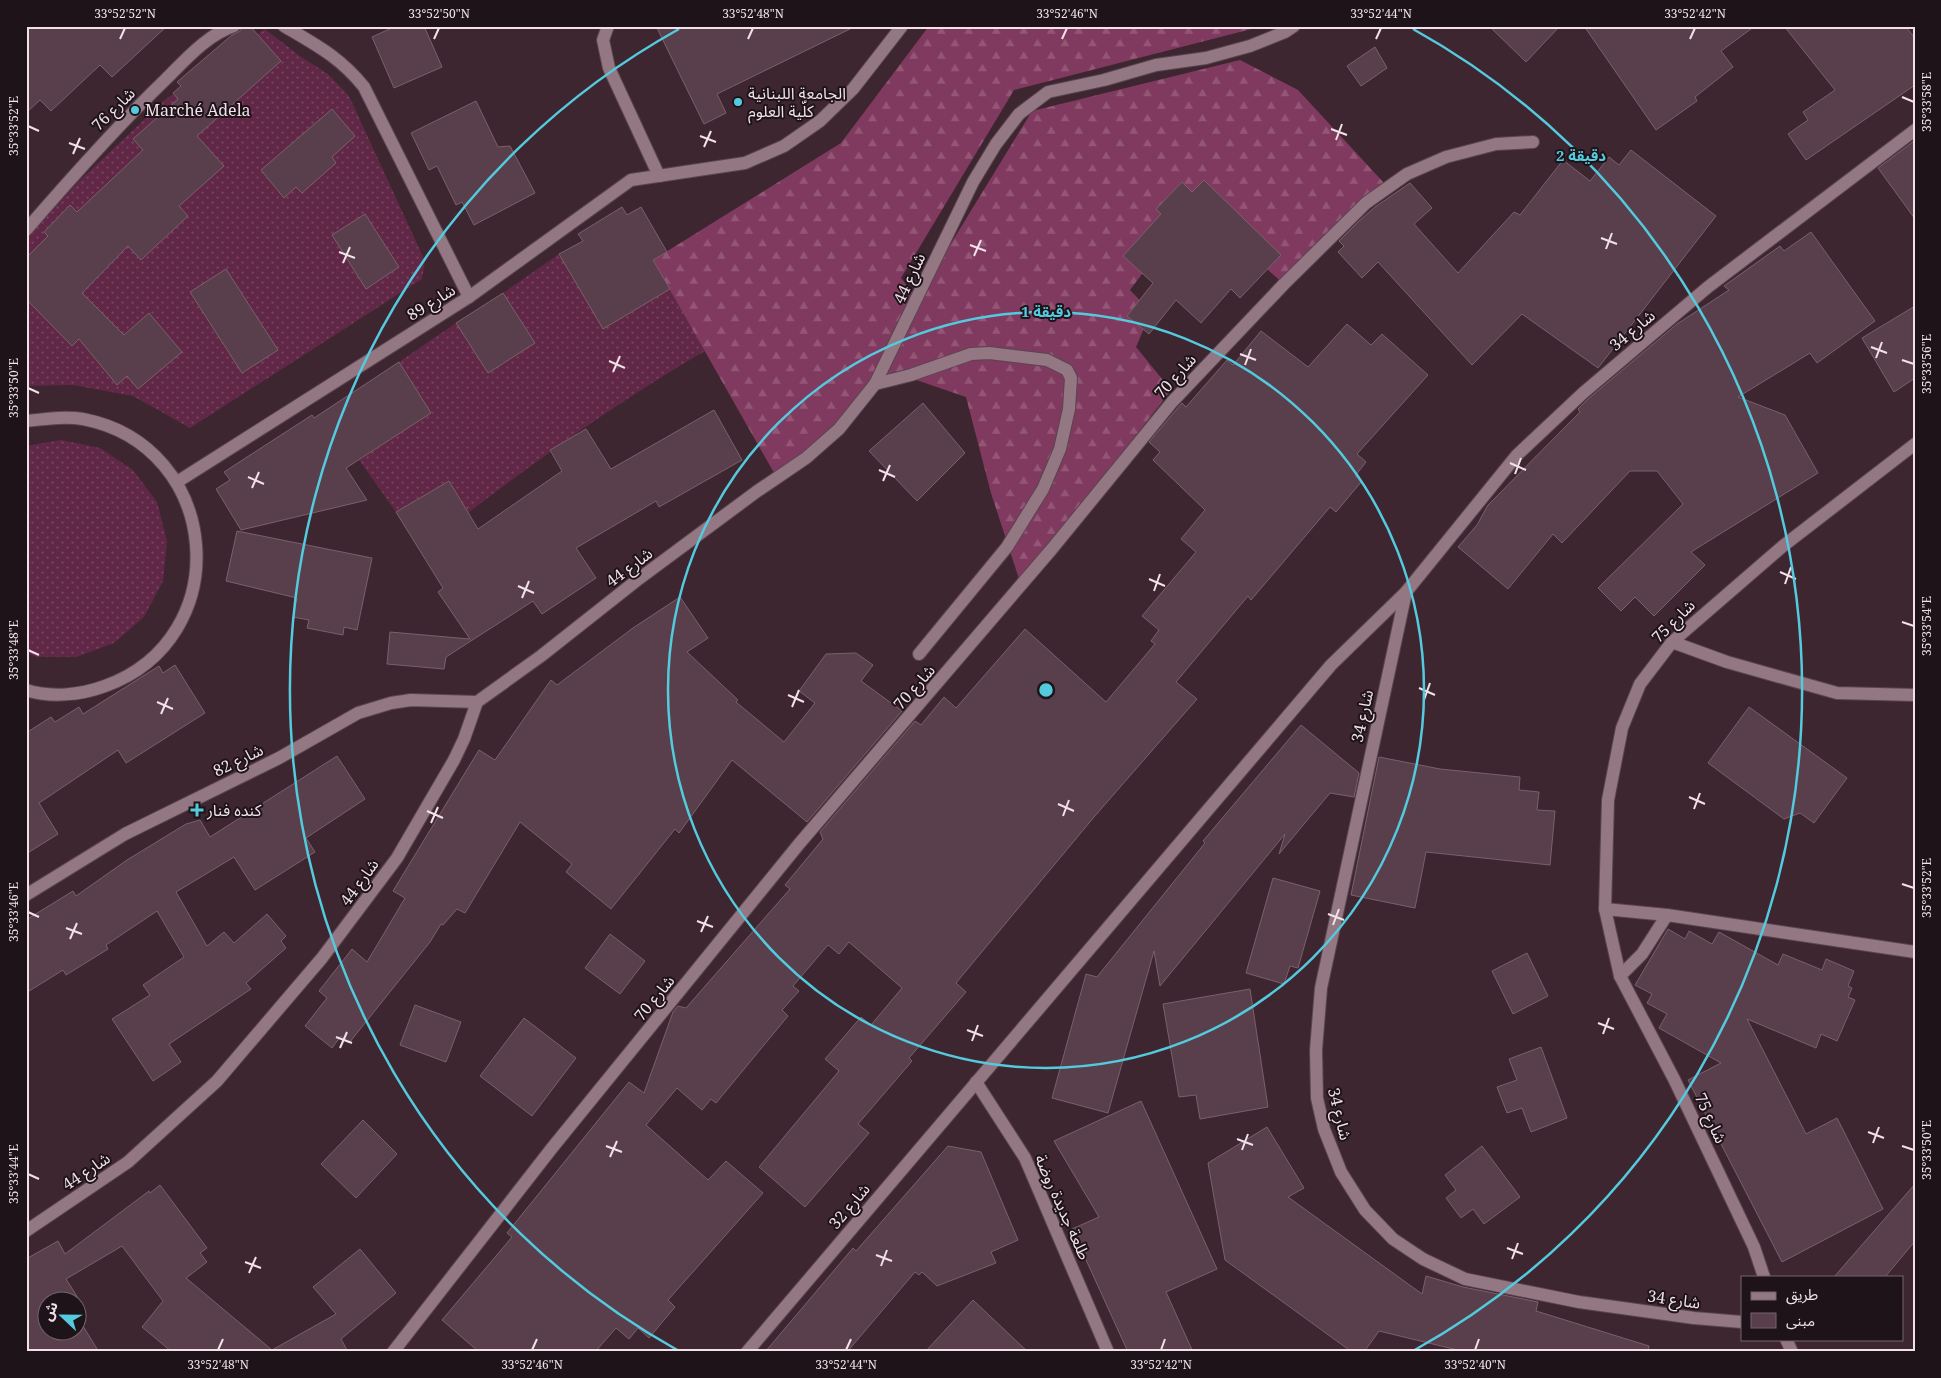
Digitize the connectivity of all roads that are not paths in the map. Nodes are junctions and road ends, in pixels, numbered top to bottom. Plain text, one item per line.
1 (234, 26) edge
2 (284, 26) edge
3 (608, 26) edge
4 (902, 26) edge
5 (1294, 26) edge
6 (1915, 130) edge
7 (1533, 142) dead end
8 (659, 176) junction
9 (26, 230) edge
10 (469, 297) junction
11 (875, 384) junction
12 (26, 421) edge
13 (1915, 444) edge
14 (177, 482) junction
15 (1406, 592) junction
16 (1672, 642) junction
17 (918, 654) dead end
18 (26, 690) edge
19 (1915, 695) edge
20 (477, 702) junction
21 (26, 895) edge
22 (1605, 909) junction
23 (1667, 915) junction
24 (1915, 952) edge
25 (1620, 976) junction
26 (976, 1082) junction
27 (26, 1231) edge
28 (1764, 1276) edge
29 (1741, 1322) edge
30 (1786, 1340) edge
31 (393, 1352) edge
32 (747, 1352) edge
33 (1108, 1352) edge
34 (1792, 1352) edge

1 - 9 street, شارع 76
2 - 10 street, شارع 89
3 - 8 street
4 - 8 street
5 - 11 street, شارع 44
6 - 15 street, شارع 34
7 - 31 street, شارع 70
8 - 10 street
10 - 14 street, شارع 89
11 - 17 street
11 - 20 street, شارع 44
12 - 14 street
13 - 16 street, شارع 75
14 - 18 street
15 - 26 street, شارع 34
15 - 29 street, شارع 34
16 - 19 street
16 - 22 street, شارع 75
20 - 21 street, شارع 82
20 - 27 street, شارع 44
22 - 23 street
22 - 25 street, شارع 75
23 - 24 street
23 - 25 street
25 - 28 street, شارع 75
26 - 32 street, شارع 32
26 - 33 street, طلعة جديدة روضة
30 - 34 street

